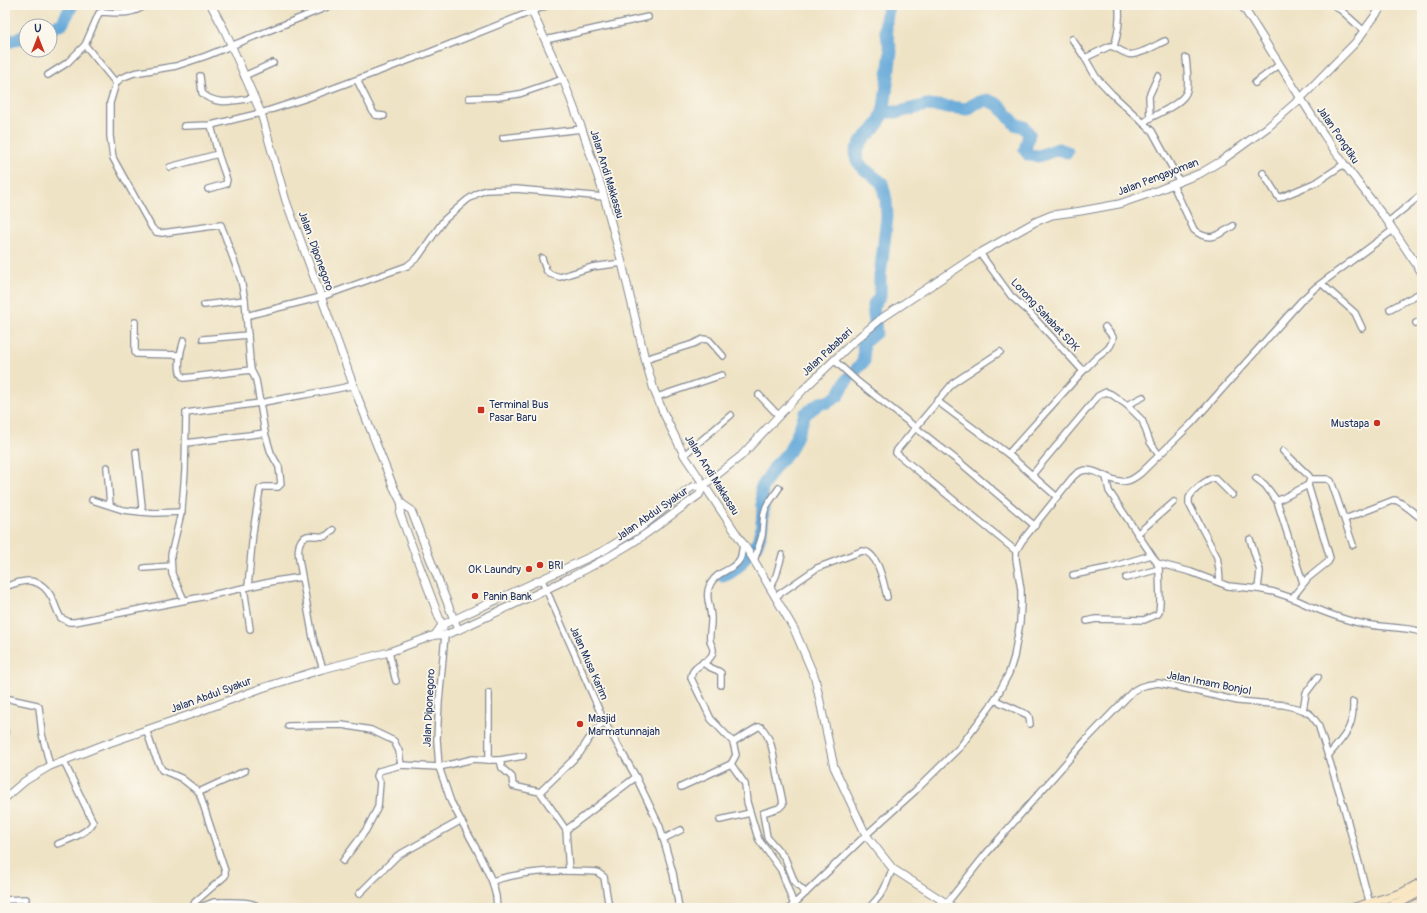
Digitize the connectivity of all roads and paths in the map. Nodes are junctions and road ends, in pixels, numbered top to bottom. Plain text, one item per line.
1 (146, 5) edge
2 (332, 5) edge
3 (548, 5) edge
4 (1119, 5) edge
5 (1242, 5) edge
6 (1334, 5) edge
7 (1383, 5) edge
8 (213, 6) edge
9 (530, 8) edge
10 (648, 17) dead end
11 (1364, 31) junction
12 (1072, 39) dead end
13 (545, 40) junction
14 (1164, 41) dead end
15 (85, 45) junction
16 (231, 46) junction
17 (1114, 46) junction
18 (1085, 58) junction
19 (1186, 58) dead end
20 (273, 63) dead end
21 (1279, 65) junction
22 (48, 75) dead end
23 (200, 76) dead end
24 (244, 76) junction
25 (1158, 76) dead end
26 (357, 80) junction
27 (563, 80) junction
28 (116, 83) junction
29 (1255, 84) dead end
30 (254, 98) junction
31 (469, 98) dead end
32 (1300, 99) junction
33 (261, 114) junction
34 (384, 116) dead end
35 (1150, 118) junction
36 (1143, 123) junction
37 (211, 125) junction
38 (184, 126) dead end
39 (582, 129) junction
40 (503, 138) dead end
41 (218, 154) junction
42 (1344, 164) junction
43 (170, 167) dead end
44 (1263, 173) dead end
45 (1177, 183) junction
46 (208, 189) dead end
47 (1422, 194) edge
48 (604, 196) junction
49 (1388, 222) junction
50 (1233, 226) dead end
51 (1393, 230) junction
52 (980, 253) junction
53 (542, 258) dead end
54 (622, 263) junction
55 (1422, 273) edge
56 (1322, 284) junction
57 (1422, 292) edge
58 (321, 297) junction
59 (245, 300) junction
60 (204, 305) dead end
61 (1390, 310) dead end
62 (249, 316) junction
63 (1422, 320) edge
64 (135, 322) dead end
65 (1416, 323) dead end
66 (1105, 327) dead end
67 (1362, 328) dead end
68 (248, 335) junction
69 (203, 339) dead end
70 (184, 340) dead end
71 (1000, 352) dead end
72 (180, 355) junction
73 (723, 356) dead end
74 (645, 359) junction
75 (834, 360) junction
76 (251, 370) junction
77 (1084, 371) junction
78 (722, 375) dead end
79 (354, 385) junction
80 (760, 395) dead end
81 (1142, 396) dead end
82 (657, 397) junction
83 (937, 401) junction
84 (260, 403) junction
85 (1127, 406) junction
86 (731, 415) dead end
87 (779, 416) junction
88 (915, 427) junction
89 (265, 433) junction
90 (186, 443) junction
91 (1283, 451) dead end
92 (136, 452) dead end
93 (1008, 454) junction
94 (684, 455) junction
95 (1159, 455) junction
96 (107, 467) dead end
97 (1032, 475) junction
98 (1106, 477) junction
99 (1256, 478) dead end
100 (1310, 479) junction
101 (704, 485) junction
102 (1308, 485) junction
103 (779, 488) dead end
104 (1232, 495) dead end
105 (1057, 497) junction
106 (92, 500) dead end
107 (1277, 501) junction
108 (1174, 502) dead end
109 (402, 504) junction
110 (110, 505) junction
111 (141, 512) junction
112 (182, 512) junction
113 (1345, 519) junction
114 (1422, 519) edge
115 (1035, 526) junction
116 (333, 530) dead end
117 (1137, 534) junction
118 (1250, 539) dead end
119 (1353, 545) dead end
120 (745, 546) junction
121 (1016, 551) junction
122 (782, 555) dead end
123 (1152, 555) junction
124 (753, 559) junction
125 (171, 566) junction
126 (1158, 566) junction
127 (144, 568) dead end
128 (1072, 575) dead end
129 (302, 577) junction
130 (1126, 578) dead end
131 (542, 580) junction
132 (1220, 582) junction
133 (1303, 583) junction
134 (5, 587) edge
135 (246, 588) junction
136 (770, 588) junction
137 (545, 589) junction
138 (1258, 589) junction
139 (775, 597) junction
140 (887, 597) dead end
141 (1292, 598) junction
142 (184, 600) junction
143 (454, 620) junction
144 (1087, 621) dead end
145 (442, 626) junction
146 (250, 629) dead end
147 (458, 630) junction
148 (1422, 632) edge
149 (435, 635) junction
150 (445, 635) junction
151 (389, 652) junction
152 (705, 664) junction
153 (323, 669) junction
154 (1318, 677) dead end
155 (396, 681) dead end
156 (721, 685) dead end
157 (489, 693) dead end
158 (5, 698) edge
159 (994, 700) junction
160 (1353, 702) dead end
161 (1303, 710) junction
162 (604, 721) junction
163 (1030, 724) dead end
164 (288, 726) dead end
165 (146, 729) junction
166 (5, 732) edge
167 (5, 736) edge
168 (733, 742) junction
169 (523, 756) dead end
170 (1328, 756) junction
171 (63, 760) junction
172 (489, 760) junction
173 (500, 760) junction
174 (731, 764) junction
175 (401, 765) junction
176 (50, 766) junction
177 (439, 767) junction
178 (245, 771) dead end
179 (636, 777) junction
180 (681, 787) dead end
181 (199, 792) junction
182 (540, 792) junction
183 (5, 797) edge
184 (756, 815) junction
185 (720, 820) dead end
186 (460, 821) junction
187 (566, 830) junction
188 (681, 830) dead end
189 (866, 834) junction
190 (663, 839) junction
191 (58, 844) dead end
192 (343, 861) dead end
193 (893, 869) junction
194 (569, 871) junction
195 (492, 881) junction
196 (1422, 882) edge
197 (1422, 891) edge
198 (359, 894) dead end
199 (26, 899) dead end
200 (5, 900) edge
201 (798, 901) edge
202 (947, 903) junction
203 (222, 905) edge
204 (1370, 906) edge
205 (192, 908) edge
206 (198, 908) edge
207 (260, 908) edge
208 (497, 908) edge
209 (609, 908) edge
210 (679, 908) edge
211 (869, 908) edge
212 (954, 908) edge
213 (1353, 908) edge
214 (1383, 908) edge

1 - 15 street
2 - 16 street
3 - 9 street
4 - 17 street
5 - 21 street, Jalan Pongtiku
6 - 11 street
7 - 11 street, Jalan Pengayoman
8 - 16 street, Jalan . Diponegoro
9 - 13 street, Jalan Andi Makkasau
9 - 26 street
10 - 13 street
11 - 32 street, Jalan Pengayoman
12 - 18 street
13 - 27 street, Jalan Andi Makkasau
14 - 17 street
15 - 22 street
15 - 28 street
16 - 24 street, Jalan . Diponegoro
16 - 28 street
17 - 18 street
18 - 36 street
19 - 35 street
20 - 24 street
21 - 29 street
21 - 32 street, Jalan Pongtiku
23 - 30 street
24 - 30 street, Jalan . Diponegoro
25 - 35 street
26 - 33 street
26 - 34 street
27 - 31 street
27 - 39 street, Jalan Andi Makkasau
28 - 59 street
30 - 33 street, Jalan . Diponegoro
32 - 42 street, Jalan Pongtiku
32 - 45 street, Jalan Pengayoman
33 - 37 street
33 - 58 street, Jalan . Diponegoro
35 - 36 street
36 - 45 street
37 - 38 street
37 - 41 street
39 - 40 street
39 - 48 street, Jalan Andi Makkasau
41 - 43 street
41 - 46 street
42 - 44 street
42 - 49 street, Jalan Pongtiku
45 - 50 street
45 - 52 street, Jalan Pengayoman
47 - 49 street
48 - 54 street, Jalan Andi Makkasau
48 - 58 street
49 - 51 street, Jalan Pongtiku
51 - 55 street, Jalan Pongtiku
51 - 56 street
52 - 75 street, Jalan Pababari
52 - 77 street, Lorong Sahabat SDK
53 - 54 street
54 - 74 street, Jalan Andi Makkasau
56 - 67 street
56 - 95 street
57 - 61 street
58 - 62 street
58 - 79 street, Jalan . Diponegoro
59 - 60 street
59 - 62 street
62 - 68 street
63 - 65 street
64 - 72 street
66 - 77 street
68 - 69 street
68 - 76 street
70 - 72 street
71 - 83 street
72 - 76 street
73 - 74 street
74 - 82 street, Jalan Andi Makkasau
75 - 87 street, Jalan Pababari
75 - 88 street
76 - 84 street
77 - 93 street
78 - 82 street
79 - 84 street
79 - 109 street, Jalan . Diponegoro
80 - 87 street
81 - 85 street
82 - 94 street, Jalan Andi Makkasau
83 - 88 street
83 - 93 street
84 - 89 street
84 - 90 street
85 - 95 street
85 - 97 street
86 - 94 street
87 - 101 street, Jalan Pababari
88 - 115 street
88 - 121 street
89 - 90 street
89 - 135 street
90 - 112 street
91 - 100 street
92 - 111 street
93 - 97 street
94 - 101 street, Jalan Andi Makkasau
95 - 98 street
96 - 110 street
97 - 105 street
98 - 105 street
98 - 117 street
99 - 107 street
100 - 102 street
100 - 113 street
101 - 120 street, Jalan Andi Makkasau
101 - 131 street, Jalan Abdul Syakur
101 - 137 street, Jalan Abdul Syakur
102 - 107 street
102 - 133 street
103 - 124 street
104 - 132 street
105 - 115 street
106 - 110 street
107 - 133 street
108 - 117 street
109 - 143 street
109 - 145 street, Jalan Diponegoro
110 - 111 street
111 - 112 street
112 - 125 street
113 - 114 street
113 - 119 street
115 - 121 street
116 - 129 street
117 - 123 street
118 - 138 street
120 - 124 street, Jalan Andi Makkasau
120 - 152 street
121 - 159 street
122 - 136 street
123 - 126 street
123 - 128 street
124 - 136 street, Jalan Andi Makkasau
125 - 127 street
125 - 142 street
126 - 130 street
126 - 132 street
126 - 144 street
129 - 135 street
129 - 153 street
131 - 137 street, Jalan Musa Karim
131 - 143 street, Jalan Abdul Syakur
132 - 138 street
133 - 141 street
134 - 142 street
135 - 142 street
135 - 146 street
136 - 139 street, Jalan Andi Makkasau
137 - 147 street, Jalan Abdul Syakur
137 - 162 street, Jalan Musa Karim
138 - 141 street
139 - 140 street
139 - 189 street, Jalan Andi Makkasau
141 - 148 street
143 - 145 street, Jalan Abdul Syakur
143 - 147 street
145 - 149 street, Jalan Abdul Syakur
145 - 150 street, Jalan Diponegoro
147 - 150 street, Jalan Abdul Syakur
149 - 150 street, Jalan Abdul Syakur
149 - 151 street, Jalan Abdul Syakur
150 - 177 street, Jalan Diponegoro
151 - 153 street, Jalan Abdul Syakur
151 - 155 street
152 - 156 street
152 - 168 street
153 - 165 street, Jalan Abdul Syakur
154 - 161 street
157 - 172 street
158 - 176 street
159 - 163 street
159 - 189 street
160 - 170 street
161 - 170 street, Jalan Imam Bonjol
161 - 202 street, Jalan Imam Bonjol
162 - 179 street, Jalan Musa Karim
162 - 182 street
164 - 175 street
165 - 171 street, Jalan Abdul Syakur
165 - 181 street
166 - 167 street
168 - 174 street
168 - 184 street
169 - 173 street
170 - 204 street, Jalan Imam Bonjol
171 - 176 street, Jalan Abdul Syakur
171 - 191 street
172 - 173 street
172 - 177 street
173 - 182 street
174 - 180 street
174 - 184 street
175 - 177 street
175 - 192 street
176 - 183 street, Jalan Abdul Syakur
177 - 186 street, Jalan Diponegoro
178 - 181 street
179 - 187 street
179 - 190 street, Jalan Musa Karim
181 - 205 street
182 - 187 street
184 - 185 street
184 - 201 street
184 - 201 street
186 - 195 street, Jalan Diponegoro
186 - 198 street
187 - 194 street
188 - 190 street
189 - 193 street, Jalan Andi Makkasau
189 - 201 street
190 - 210 street, Jalan Musa Karim
193 - 202 street, Jalan Andi Makkasau
193 - 211 street
194 - 195 street
194 - 209 street
195 - 208 street, Jalan Diponegoro
196 - 204 main road
197 - 214 main road
199 - 200 street
202 - 212 street, Jalan Andi Makkasau
203 - 206 street
203 - 207 street
204 - 213 main road

